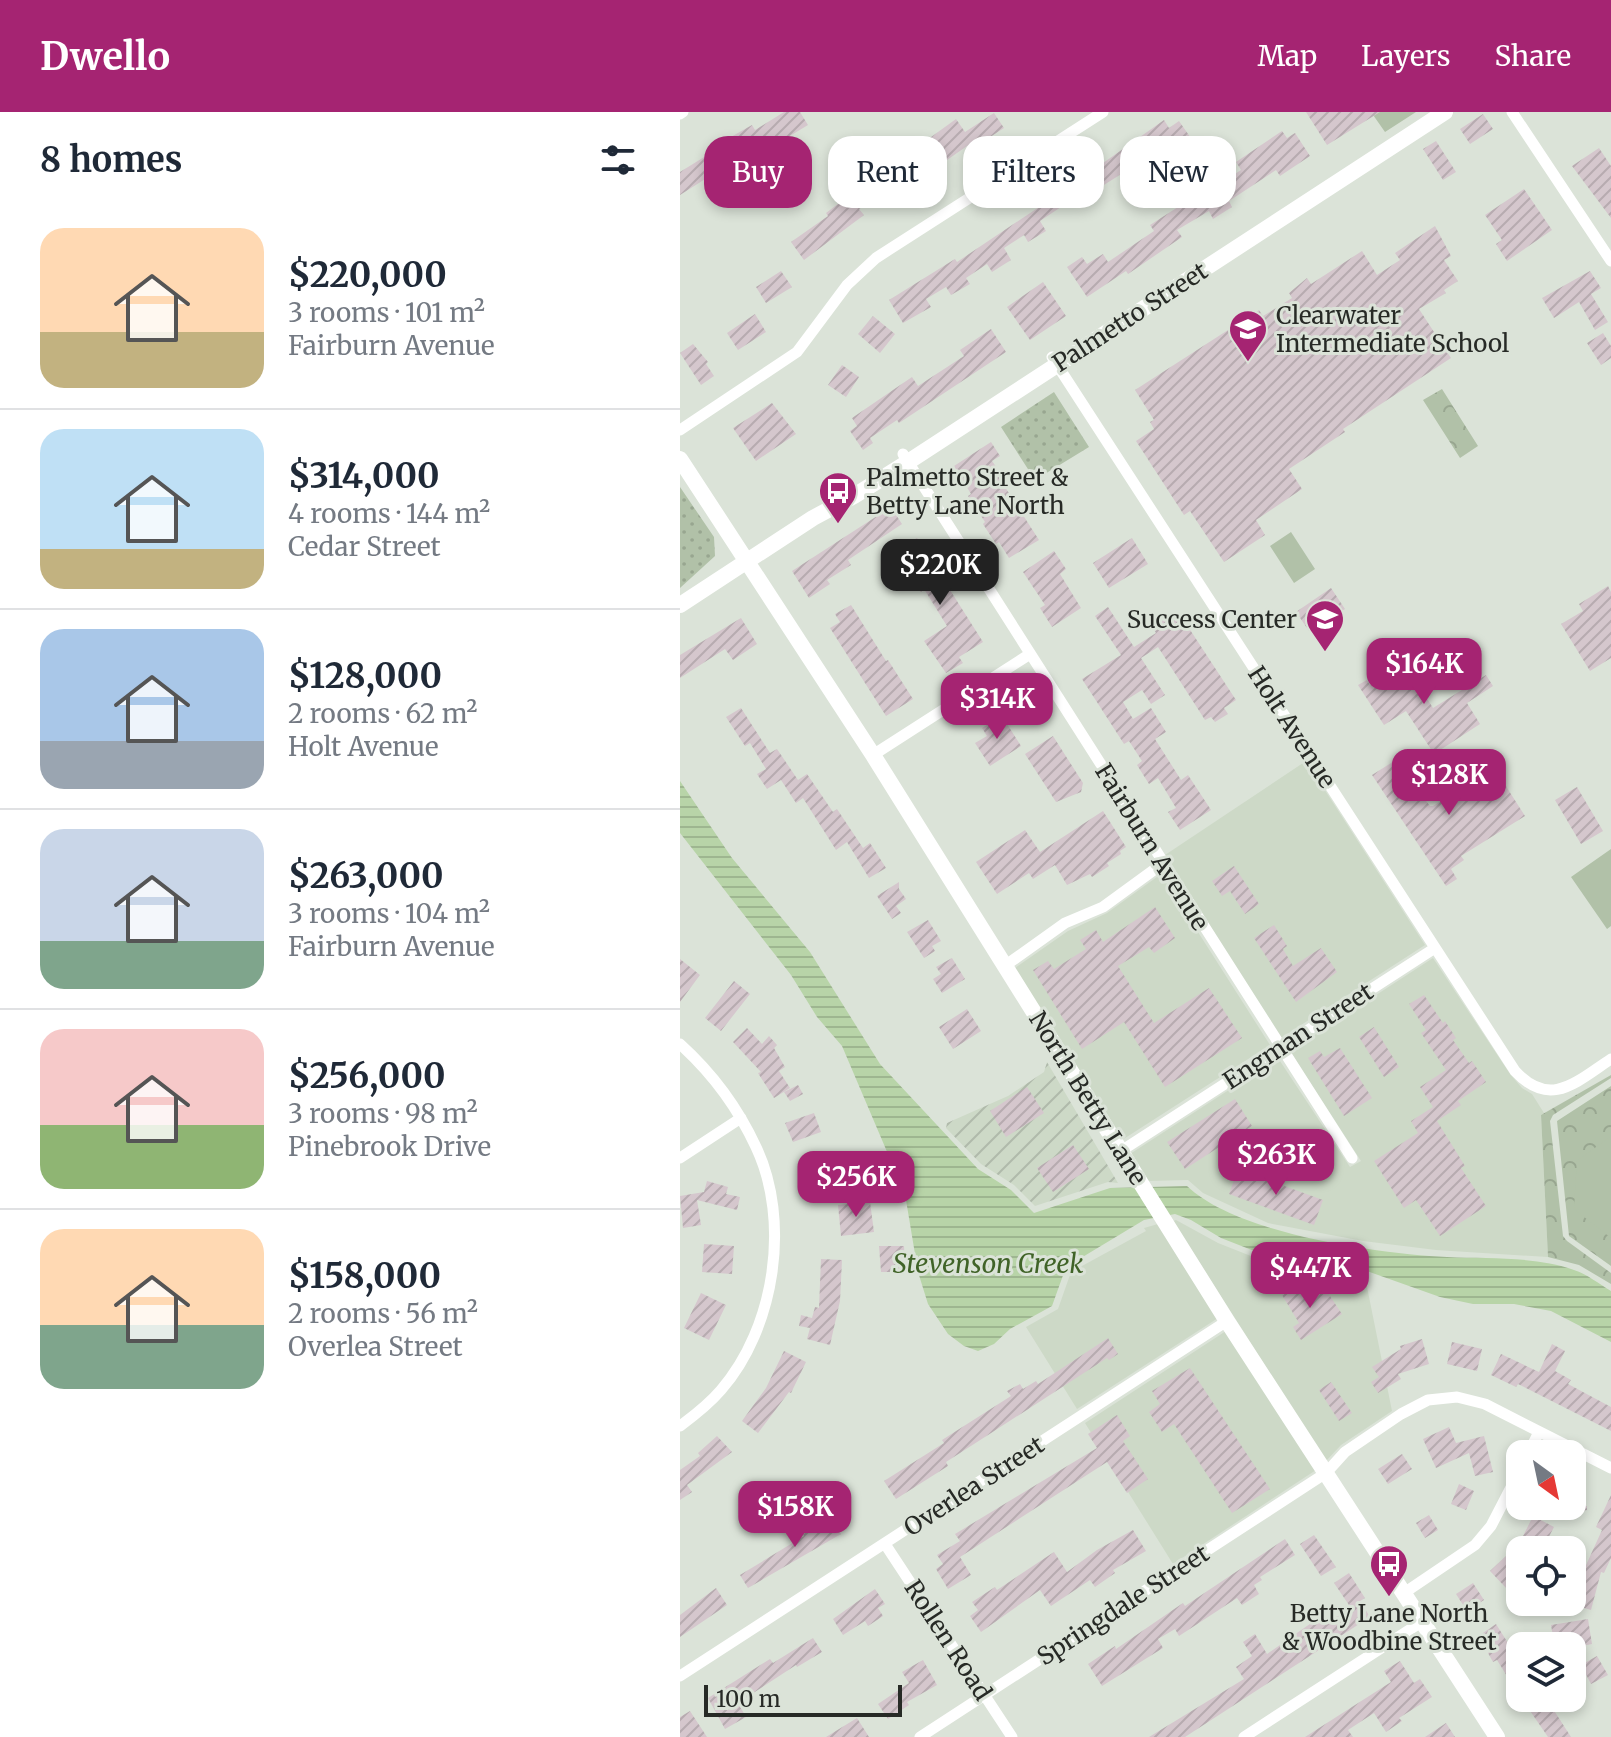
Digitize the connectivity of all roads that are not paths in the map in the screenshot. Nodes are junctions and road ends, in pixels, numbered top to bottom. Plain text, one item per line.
1 (1103, 112) edge
2 (1430, 112) edge
3 (1445, 112) edge
4 (1512, 112) edge
5 (1611, 261) edge
6 (1055, 361) junction
7 (680, 430) edge
8 (906, 458) junction
9 (680, 459) edge
10 (748, 560) junction
11 (680, 605) edge
12 (1030, 654) junction
13 (873, 755) junction
14 (1162, 864) junction
15 (1435, 948) junction
16 (1006, 965) junction
17 (680, 1044) edge
18 (1280, 1048) junction
19 (1611, 1059) edge
20 (741, 1118) junction
21 (1121, 1151) junction
22 (680, 1158) edge
23 (1352, 1158) dead end
24 (1227, 1321) junction
25 (680, 1426) edge
26 (1539, 1432) junction
27 (1535, 1440) edge
28 (1611, 1468) edge
29 (1326, 1473) junction
30 (1506, 1498) edge
31 (885, 1544) junction
32 (1404, 1593) junction
33 (1423, 1621) junction
34 (680, 1676) edge
35 (985, 1696) junction
36 (920, 1737) edge
37 (1012, 1737) edge
38 (1244, 1737) edge
39 (1497, 1737) edge

1 - 7 street
2 - 6 street, Palmetto Street
3 - 6 street, Palmetto Street
4 - 5 street
6 - 8 street, Palmetto Street
6 - 15 street, Holt Avenue
8 - 10 street, Palmetto Street
8 - 12 street, Fairburn Avenue
9 - 10 street, North Betty Lane
10 - 11 street, Palmetto Street
10 - 13 street, North Betty Lane
12 - 13 street
12 - 14 street, Fairburn Avenue
13 - 16 street, North Betty Lane
14 - 16 street
14 - 18 street, Fairburn Avenue
15 - 18 street, Engman Street
15 - 19 street, Holt Avenue
16 - 21 street, North Betty Lane
17 - 20 street
18 - 21 street, Engman Street
18 - 23 street, Fairburn Avenue
20 - 22 street
20 - 25 street
21 - 24 street, North Betty Lane
24 - 29 street, North Betty Lane
24 - 31 street, Overlea Street
26 - 27 street
26 - 28 street, Springdale Street
26 - 29 street, Springdale Street
29 - 32 street, North Betty Lane
29 - 35 street, Springdale Street
30 - 32 street
31 - 34 street, Overlea Street
31 - 35 street, Rollen Road
32 - 33 street, North Betty Lane
33 - 38 street
33 - 39 street, North Betty Lane
35 - 36 street, Springdale Street
35 - 37 street, Rollen Road

